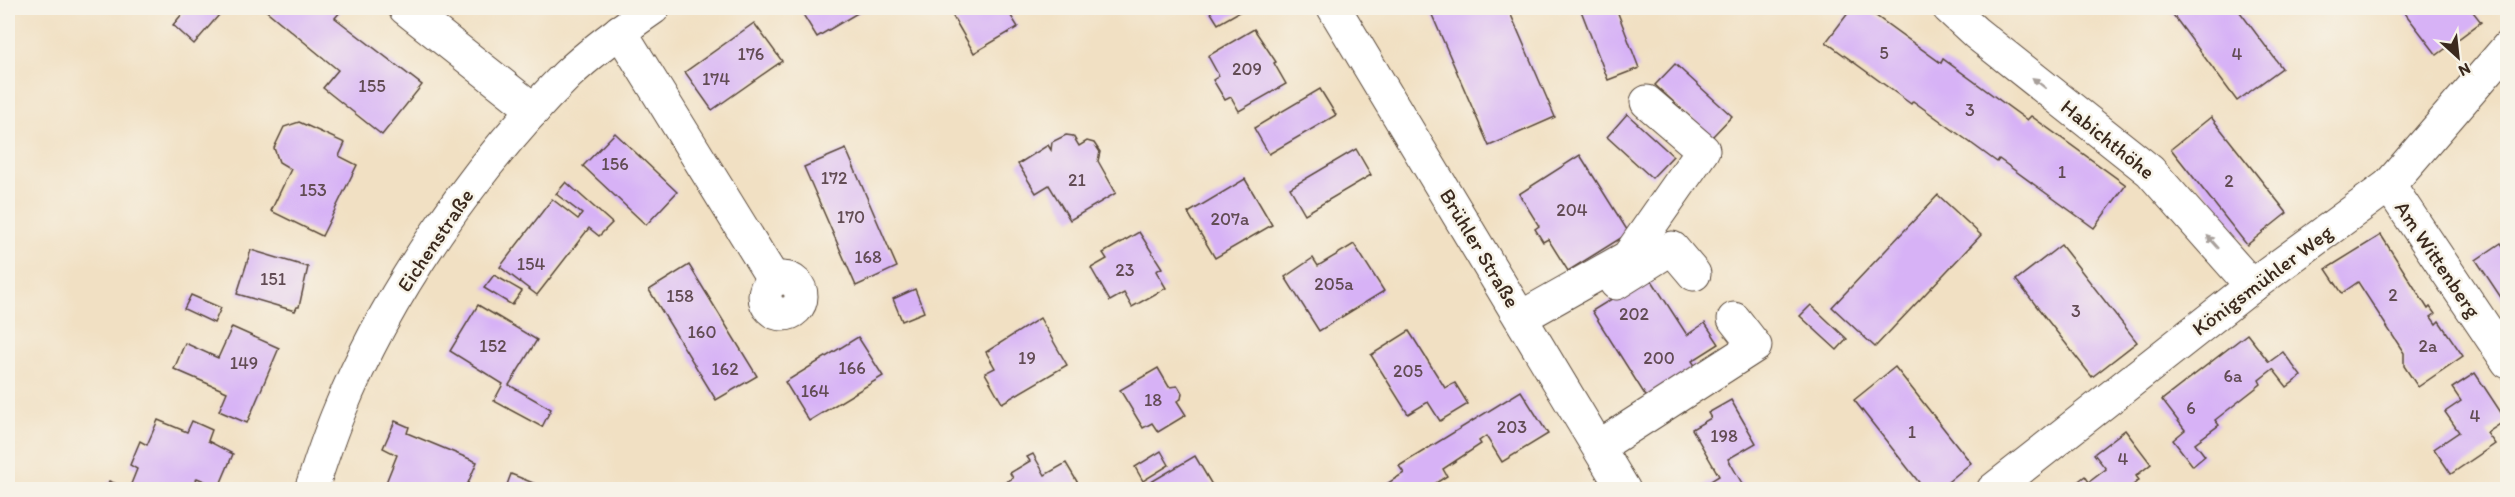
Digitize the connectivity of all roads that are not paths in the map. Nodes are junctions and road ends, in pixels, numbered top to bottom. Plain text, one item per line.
1 (405, 8) edge
2 (653, 8) edge
3 (1334, 8) edge
4 (1949, 8) edge
5 (620, 31) junction
6 (2508, 47) edge
7 (1647, 102) dead end
8 (534, 110) junction
9 (2389, 185) junction
10 (1694, 274) dead end
11 (774, 280) dead end
12 (2252, 286) junction
13 (1734, 320) dead end
14 (1528, 326) junction
15 (2508, 362) edge
16 (1600, 446) junction
17 (311, 489) edge
18 (1624, 489) edge
19 (1993, 489) edge

1 - 8 street
2 - 5 street, Eichenstraße
3 - 14 street, Brühler Straße
12 -> 4 street, Habichthöhe
5 - 8 street, Eichenstraße
5 - 11 street
6 - 9 street, Königsmühler Weg
7 - 14 street
8 - 17 street, Eichenstraße
9 - 12 street, Königsmühler Weg
9 - 15 street, Am Wittenberg
10 - 14 street
12 - 19 street, Königsmühler Weg
13 - 16 street
14 - 16 street, Brühler Straße
16 - 18 street, Brühler Straße

